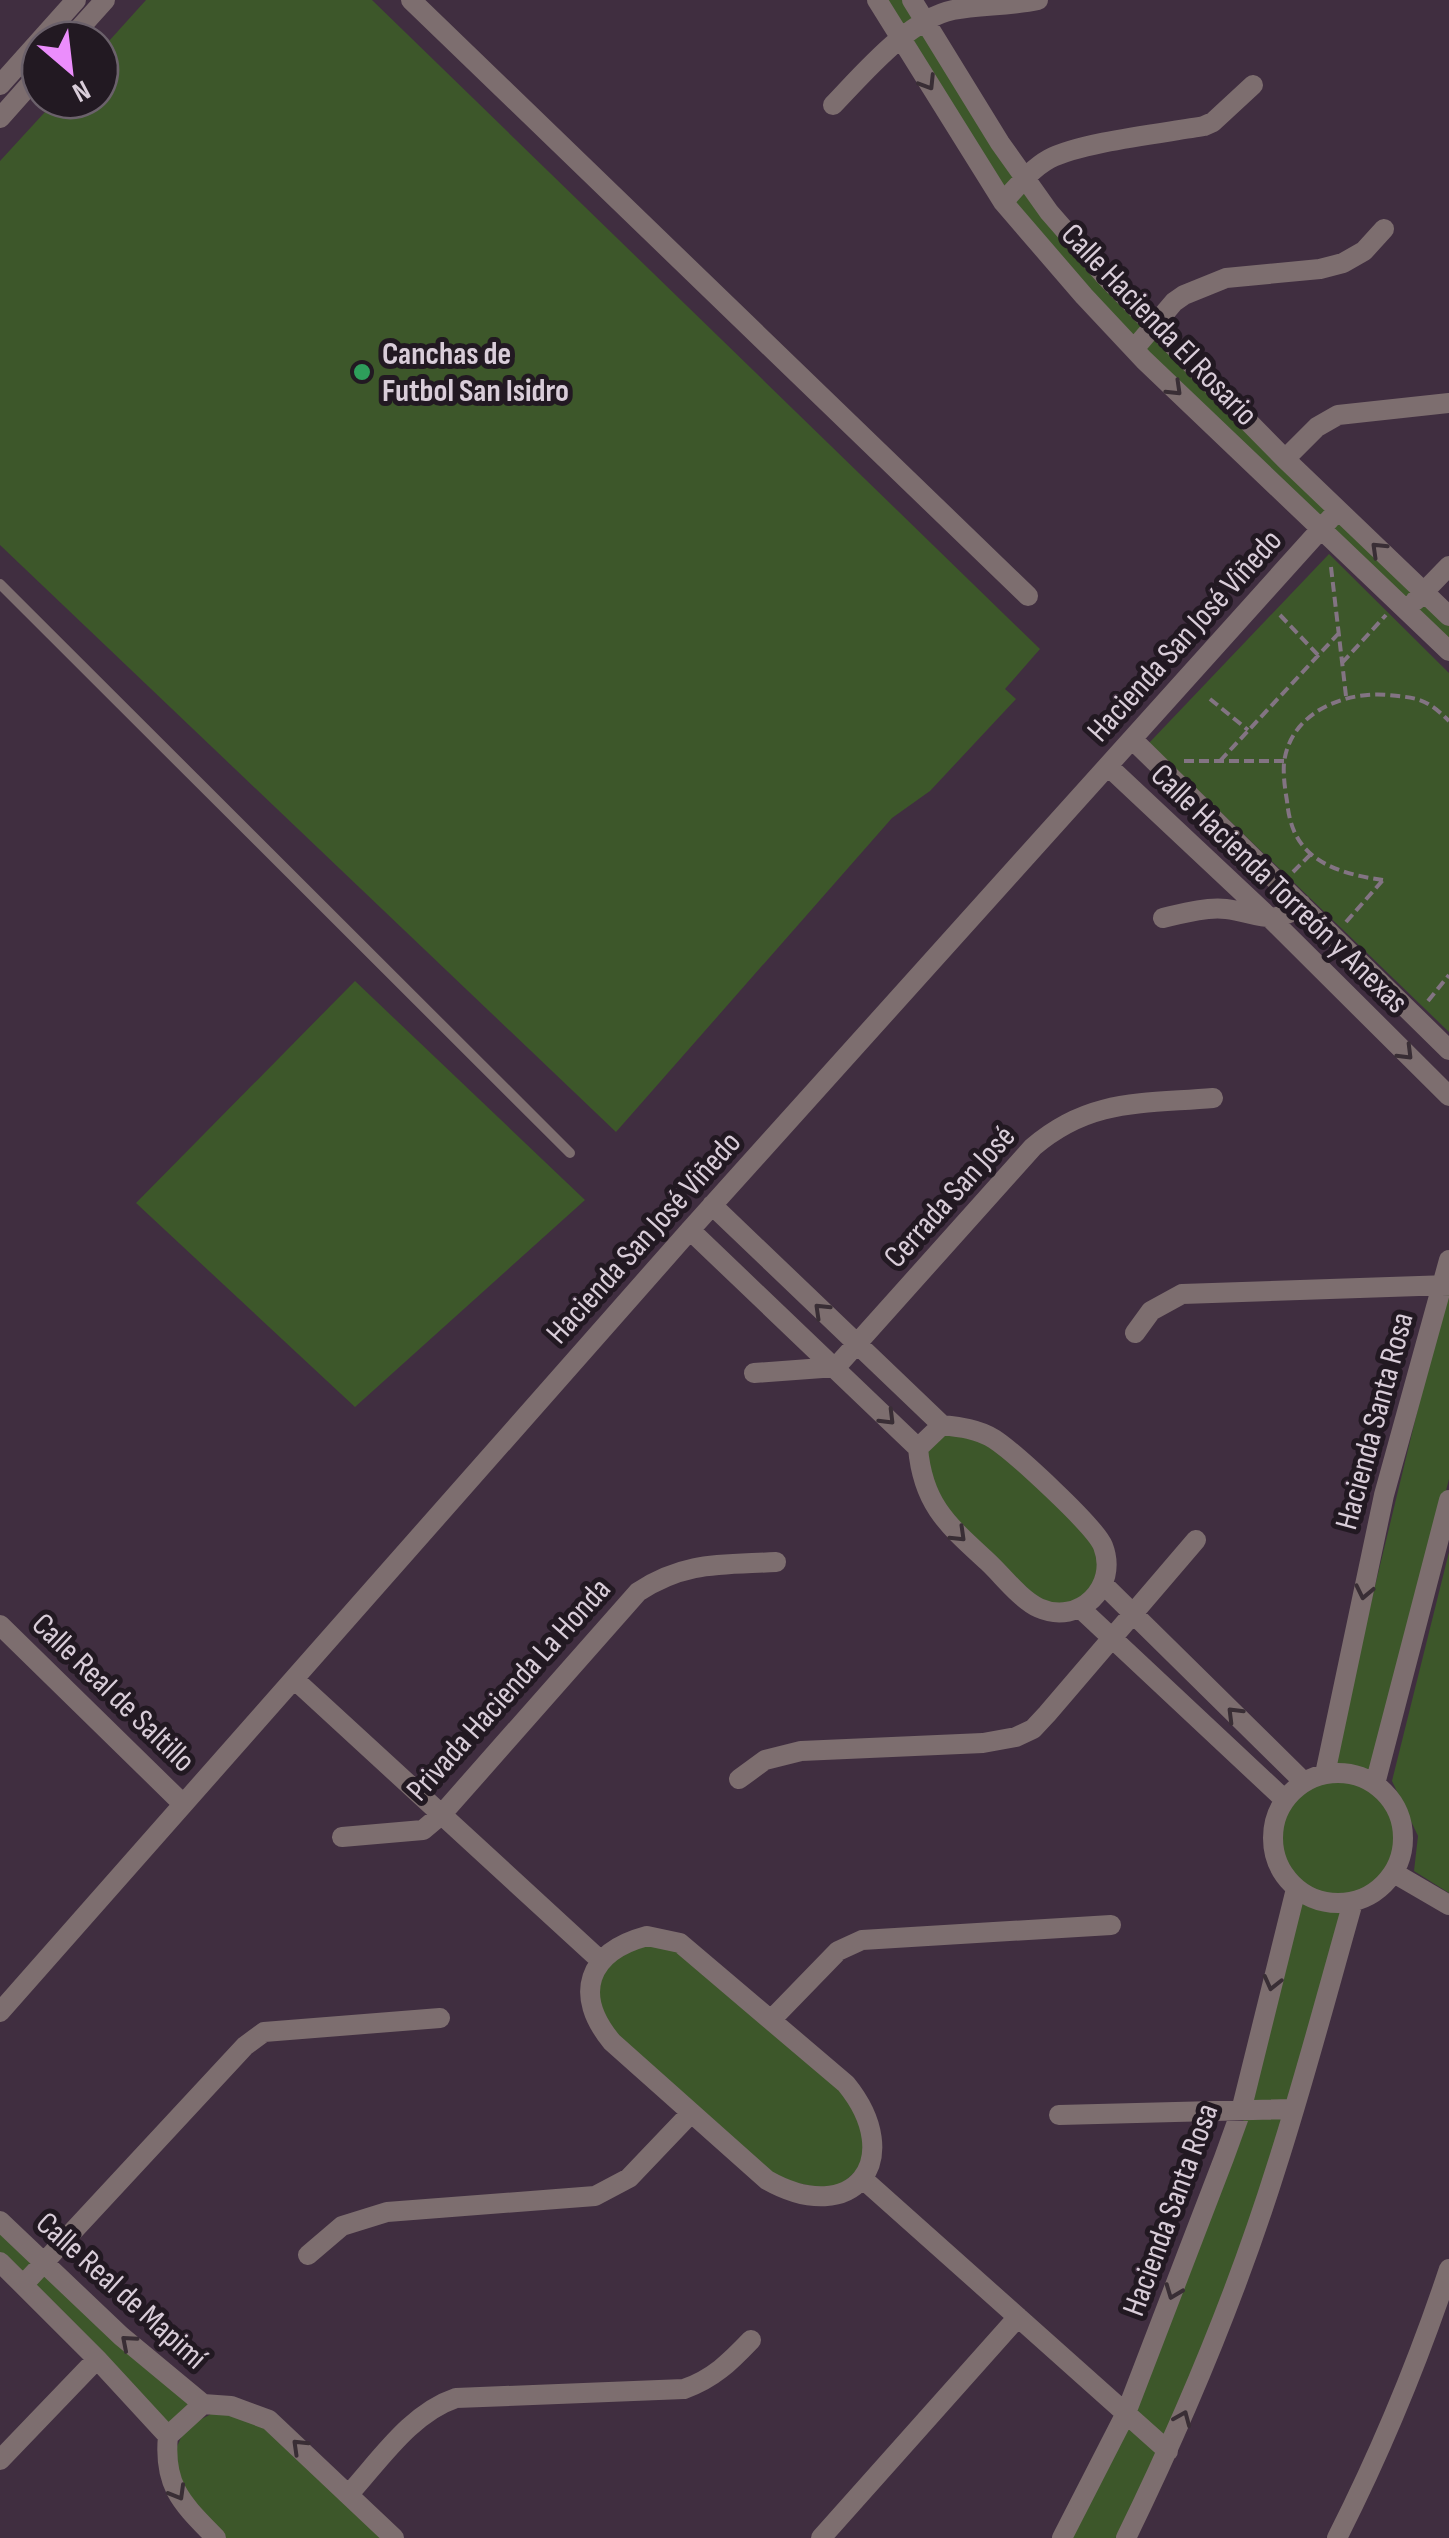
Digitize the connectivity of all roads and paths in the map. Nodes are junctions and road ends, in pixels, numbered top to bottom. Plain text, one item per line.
1 (76, 0) edge
2 (411, 0) edge
3 (877, 0) edge
4 (912, 0) edge
5 (1038, 0) edge
6 (926, 22) junction
7 (901, 39) junction
8 (0, 85) edge
9 (1254, 85) dead end
10 (20, 96) edge
11 (833, 105) dead end
12 (0, 118) edge
13 (1024, 180) junction
14 (1003, 202) junction
15 (1384, 229) dead end
16 (1154, 326) junction
17 (1134, 349) junction
18 (1449, 402) edge
19 (1285, 459) junction
20 (1338, 510) junction
21 (1321, 528) junction
22 (1329, 554) dead end
23 (1449, 566) edge
24 (0, 584) edge
25 (1424, 592) junction
26 (1028, 596) dead end
27 (1402, 606) junction
28 (1280, 615) dead end
29 (1449, 616) edge
30 (1338, 634) junction
31 (1449, 651) edge
32 (1318, 656) junction
33 (1342, 664) junction
34 (1346, 696) junction
35 (1210, 699) dead end
36 (1449, 721) edge
37 (1248, 730) junction
38 (1133, 740) junction
39 (1173, 761) dead end
40 (1220, 761) junction
41 (1284, 762) junction
42 (1109, 768) junction
43 (1301, 904) junction
44 (1163, 918) dead end
45 (1272, 920) junction
46 (1333, 936) junction
47 (1449, 976) edge
48 (1415, 1016) junction
49 (1449, 1050) edge
50 (1449, 1096) edge
51 (1214, 1098) dead end
52 (570, 1153) dead end
53 (712, 1206) junction
54 (690, 1230) junction
55 (1449, 1260) edge
56 (1445, 1285) edge
57 (1134, 1332) dead end
58 (856, 1345) junction
59 (836, 1367) junction
60 (754, 1373) dead end
61 (942, 1425) junction
62 (918, 1448) junction
63 (1449, 1500) edge
64 (1196, 1540) dead end
65 (776, 1562) dead end
66 (1104, 1584) junction
67 (1081, 1609) junction
68 (1134, 1614) junction
69 (0, 1626) edge
70 (1113, 1639) junction
71 (294, 1679) junction
72 (1324, 1774) junction
73 (739, 1779) dead end
74 (1304, 1782) junction
75 (1375, 1784) junction
76 (1285, 1800) junction
77 (183, 1804) junction
78 (442, 1814) junction
79 (342, 1837) dead end
80 (1394, 1874) junction
81 (1296, 1889) junction
82 (1354, 1902) junction
83 (1449, 1905) edge
84 (1111, 1925) dead end
85 (601, 1961) junction
86 (0, 2012) edge
87 (440, 2018) dead end
88 (771, 2020) junction
89 (1293, 2108) junction
90 (1241, 2111) junction
91 (690, 2112) junction
92 (1060, 2115) dead end
93 (863, 2178) junction
94 (0, 2221) edge
95 (308, 2256) dead end
96 (0, 2262) edge
97 (45, 2263) junction
98 (1449, 2270) edge
99 (23, 2285) junction
100 (1018, 2317) junction
101 (752, 2340) dead end
102 (97, 2358) junction
103 (203, 2404) junction
104 (1126, 2413) junction
105 (168, 2436) junction
106 (1168, 2451) junction
107 (0, 2460) edge
108 (349, 2494) junction
109 (216, 2538) edge
110 (394, 2538) edge
111 (822, 2538) edge
112 (1062, 2538) edge
113 (1126, 2538) edge
114 (1336, 2538) edge

1 - 8 street
2 - 26 street
3 - 7 street, Calle Hacienda El Rosario
4 - 6 street, Calle Hacienda El Rosario
5 - 6 street
6 - 7 street
6 - 13 street, Calle Hacienda El Rosario
7 - 11 street
7 -> 14 street, Calle Hacienda El Rosario
9 - 13 street
10 - 12 street
13 - 14 street
13 - 16 street, Calle Hacienda El Rosario
14 - 17 street, Calle Hacienda El Rosario
15 - 16 street
16 - 17 street
16 - 19 street, Calle Hacienda El Rosario
17 -> 21 street, Calle Hacienda El Rosario
18 - 19 street
19 - 20 street, Calle Hacienda El Rosario
20 - 21 street, Hacienda San José Viñedo
25 -> 20 street, Calle Hacienda El Rosario
21 - 27 street, Calle Hacienda El Rosario
21 - 38 street, Hacienda San José Viñedo
22 - 30 path
23 - 25 street
24 - 52 lane
25 - 27 street
25 - 29 street, Calle Hacienda El Rosario
27 - 31 street, Calle Hacienda El Rosario
27 - 33 path
28 - 32 path
30 - 32 path
30 - 33 path
32 - 37 path
33 - 34 path
34 - 36 path
34 - 41 path
35 - 37 path
37 - 40 path
38 - 42 street, Hacienda San José Viñedo
38 - 43 street, Calle Hacienda Torreón y Anexas
39 - 40 path
40 - 41 path
41 - 46 path
42 - 45 street, Calle Hacienda Torreón y Anexas
42 - 53 street, Hacienda San José Viñedo
43 - 45 street
43 - 46 street, Calle Hacienda Torreón y Anexas
44 - 45 street
45 -> 50 street, Calle Hacienda Torreón y Anexas
46 - 48 street, Calle Hacienda Torreón y Anexas
47 - 48 path
48 - 49 street, Calle Hacienda Torreón y Anexas
51 - 58 street, Cerrada San José
53 - 54 street, Hacienda San José Viñedo
58 -> 53 street
54 - 59 street
54 - 71 street, Hacienda San José Viñedo
55 - 56 street, Hacienda Santa Rosa
56 - 57 street
56 -> 72 street, Hacienda Santa Rosa
58 - 59 street, Cerrada San José
58 - 61 street
59 - 60 street
59 -> 62 street
61 - 62 street
61 - 66 street
62 -> 67 street
63 - 75 street
64 - 68 street
65 - 78 street, Privada Hacienda La Honda
66 - 67 street
66 - 68 street
67 - 70 street
68 - 70 street
74 -> 68 street
69 - 77 street, Calle Real de Saltillo
70 - 73 street
70 - 76 street
71 - 77 street, Hacienda San José Viñedo
71 - 78 street
72 - 74 street
72 - 75 street
74 - 76 street
75 - 80 street
76 - 81 street
77 - 86 street, Hacienda San José Viñedo
78 - 79 street, Privada Hacienda La Honda
78 - 85 street
80 - 82 street
80 - 83 street
81 - 82 street
81 -> 90 street, Hacienda Santa Rosa
82 - 89 street
84 - 88 street
85 - 88 street
85 - 91 street
87 - 97 street
88 - 93 street
89 - 90 street
106 -> 89 street
90 - 92 street
90 -> 104 street, Hacienda Santa Rosa
91 - 93 street
91 - 95 street
93 - 100 street
94 - 97 street, Calle Real de Mapimí
96 - 99 street
97 - 99 street
103 -> 97 street, Calle Real de Mapimí
98 - 114 street
99 - 102 street
100 - 104 street
100 - 111 street
101 - 108 street
102 - 105 street
102 - 107 street
103 - 105 street
108 -> 103 street
104 - 106 street
104 - 112 street, Hacienda Santa Rosa
105 -> 109 street
106 - 113 street
108 - 110 street

